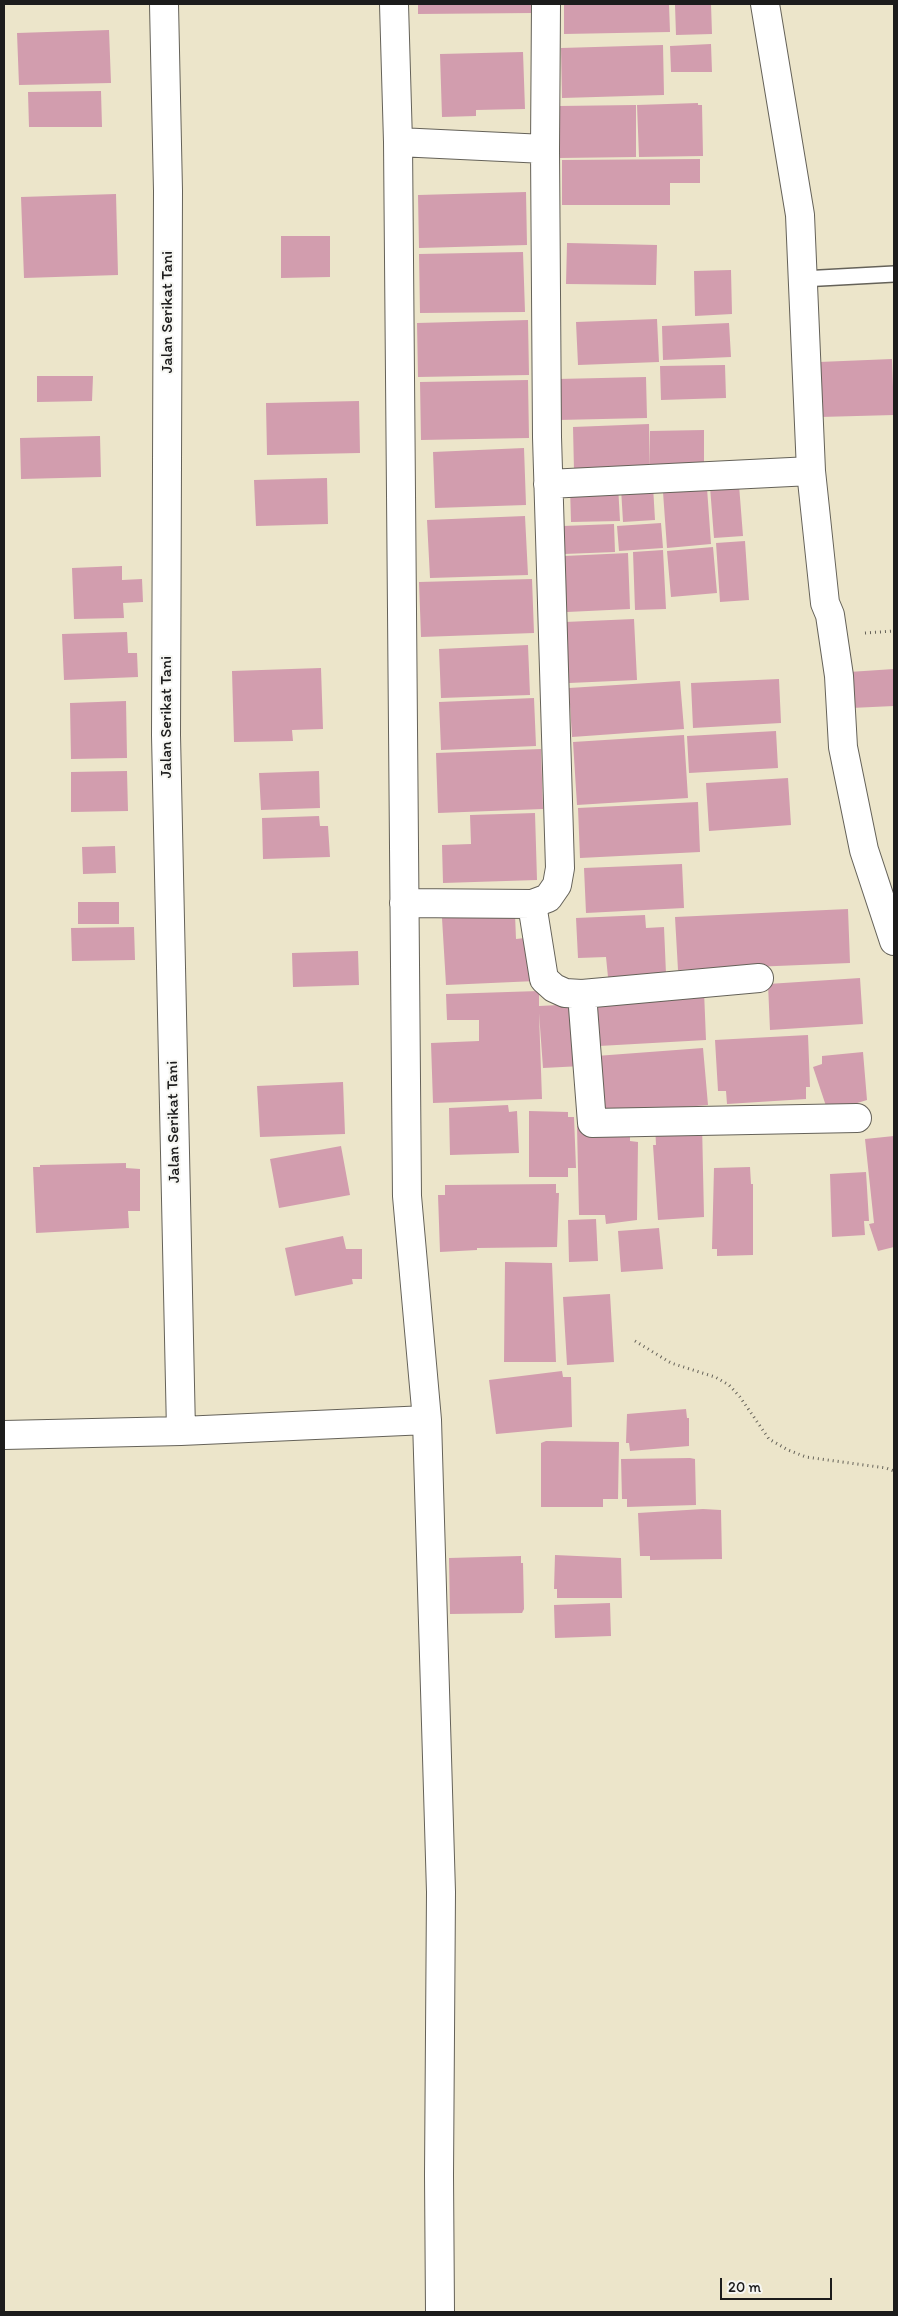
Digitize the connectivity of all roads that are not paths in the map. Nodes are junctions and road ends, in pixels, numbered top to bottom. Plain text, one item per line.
1 (164, 4) edge
2 (394, 4) edge
3 (546, 4) edge
4 (765, 4) edge
5 (398, 142) junction
6 (545, 149) junction
7 (894, 274) edge
8 (802, 279) junction
9 (811, 471) junction
10 (548, 484) junction
11 (404, 903) junction
12 (532, 904) junction
13 (894, 941) edge
14 (759, 978) dead end
15 (582, 994) junction
16 (857, 1118) dead end
17 (418, 1420) junction
18 (181, 1431) junction
19 (4, 1435) edge
20 (440, 2312) edge

1 - 18 street, Jalan Serikat Tani
2 - 5 street
3 - 6 street
4 - 8 street
5 - 6 street
5 - 11 street
6 - 10 street
7 - 8 lane
8 - 9 street
9 - 10 street
9 - 13 street
10 - 12 street
11 - 12 street
11 - 17 street
12 - 15 street
14 - 15 street
15 - 16 street
17 - 18 street
17 - 20 street
18 - 19 street

